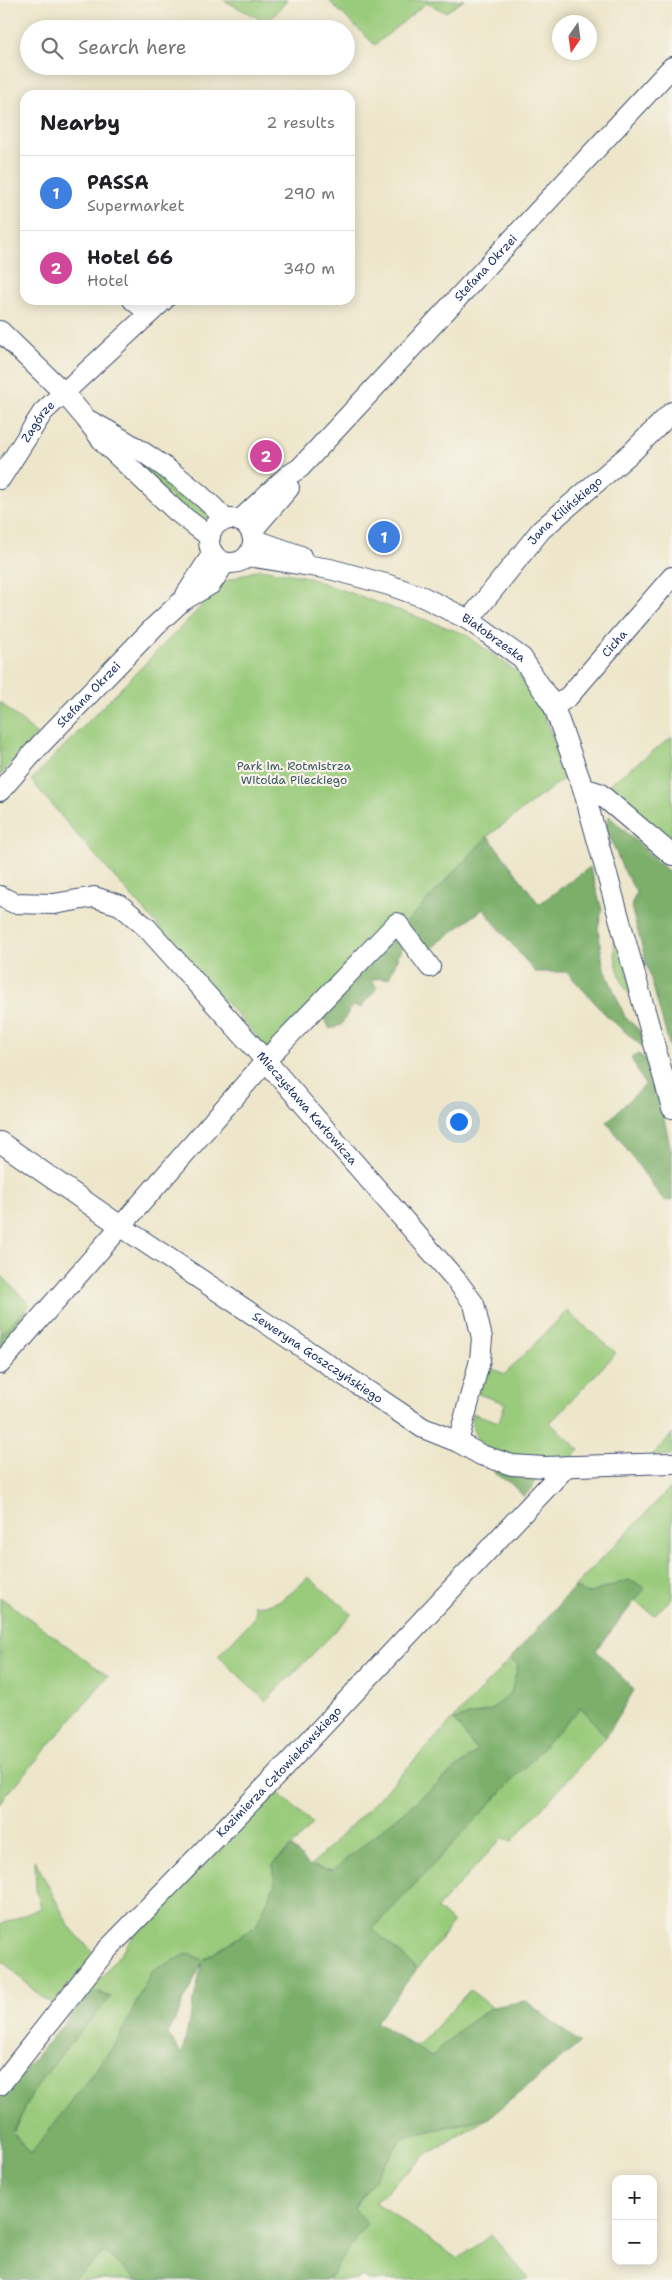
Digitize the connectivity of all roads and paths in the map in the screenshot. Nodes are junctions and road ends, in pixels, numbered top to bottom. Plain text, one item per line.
1 (672, 67) edge
2 (156, 306) edge
3 (0, 330) edge
4 (64, 393) junction
5 (672, 412) edge
6 (86, 418) junction
7 (300, 468) junction
8 (0, 479) edge
9 (270, 512) junction
10 (243, 533) junction
11 (279, 548) junction
12 (216, 551) junction
13 (330, 569) junction
14 (672, 577) edge
15 (468, 620) junction
16 (554, 707) junction
17 (583, 788) junction
18 (0, 792) edge
19 (672, 855) edge
20 (0, 896) edge
21 (430, 967) dead end
22 (266, 1061) junction
23 (672, 1108) edge
24 (0, 1142) edge
25 (122, 1227) junction
26 (0, 1364) edge
27 (458, 1442) junction
28 (672, 1463) edge
29 (568, 1466) junction
30 (0, 2085) edge

1 - 7 street, Stefana Okrzei
2 - 4 street, Zagórze
3 - 4 street
4 - 6 street
4 - 8 street, Zagórze
5 - 15 street, Jana Kilińskiego
6 - 10 street
6 - 12 street
7 - 9 street, Stefana Okrzei
7 - 10 street, Stefana Okrzei
9 - 10 street, Stefana Okrzei
9 - 11 street
10 - 11 street, Białobrzeska
10 - 12 street, Stefana Okrzei
10 - 12 street
10 - 13 street, Białobrzeska
11 - 13 street, Białobrzeska
12 - 18 street, Stefana Okrzei
13 - 15 street, Białobrzeska
14 - 16 street, Cicha
15 - 16 street, Białobrzeska
16 - 17 street, Białobrzeska
17 - 19 street
17 - 23 street, Białobrzeska
20 - 22 street, Mieczysława Karłowicza
21 - 22 street
22 - 25 street
22 - 27 street, Mieczysława Karłowicza
24 - 25 street, Seweryna Goszczyńskiego
25 - 26 street
25 - 27 street, Seweryna Goszczyńskiego
27 - 29 street, Seweryna Goszczyńskiego
28 - 29 street, Seweryna Goszczyńskiego
29 - 30 street, Kazimierza Człowiekowskiego

